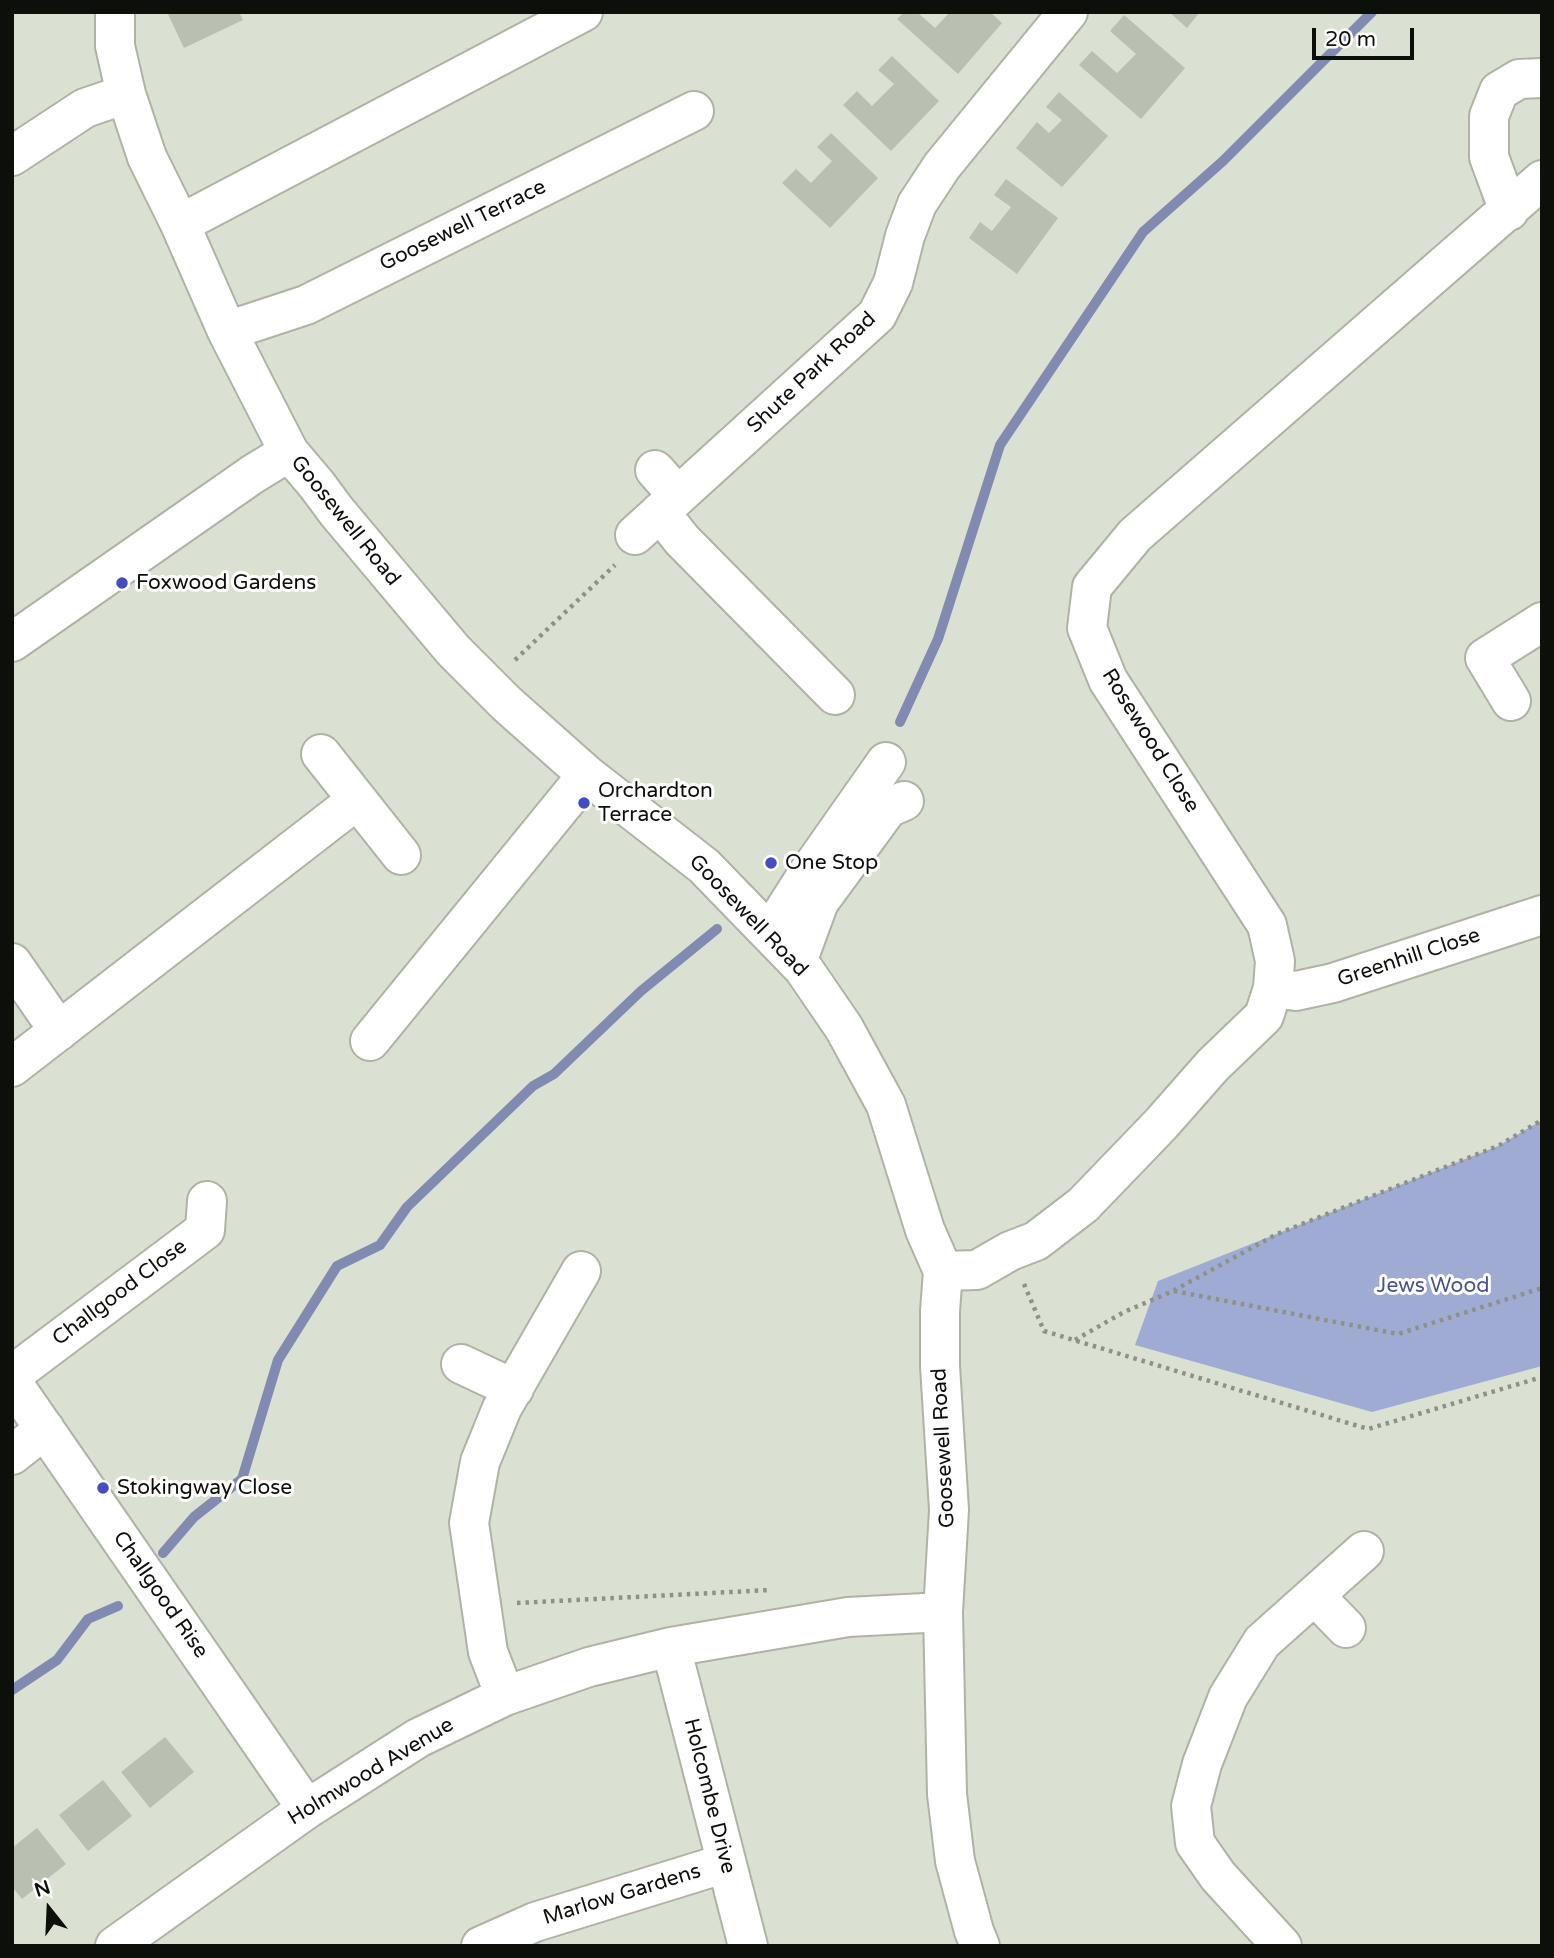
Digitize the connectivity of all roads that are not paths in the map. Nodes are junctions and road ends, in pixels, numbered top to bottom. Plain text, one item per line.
1 (115, 12) edge
2 (583, 12) edge
3 (1068, 12) edge
4 (1542, 78) edge
5 (126, 94) junction
6 (694, 111) dead end
7 (12, 156) edge
8 (1542, 180) edge
9 (1509, 211) junction
10 (180, 224) junction
11 (227, 331) junction
12 (289, 452) junction
13 (1542, 622) edge
14 (12, 642) edge
15 (835, 695) dead end
16 (1511, 701) dead end
17 (321, 754) dead end
18 (886, 762) dead end
19 (587, 775) junction
20 (357, 800) junction
21 (904, 801) dead end
22 (401, 855) dead end
23 (1542, 915) edge
24 (773, 928) dead end
25 (797, 962) dead end
26 (12, 963) edge
27 (1273, 988) junction
28 (59, 1031) junction
29 (370, 1041) dead end
30 (12, 1067) edge
31 (207, 1201) dead end
32 (580, 1271) dead end
33 (943, 1271) junction
34 (461, 1364) dead end
35 (12, 1375) edge
36 (12, 1382) edge
37 (514, 1389) junction
38 (45, 1429) junction
39 (12, 1455) edge
40 (1364, 1551) dead end
41 (1315, 1596) junction
42 (943, 1612) junction
43 (1346, 1628) dead end
44 (671, 1647) junction
45 (505, 1696) junction
46 (307, 1809) junction
47 (726, 1863) junction
48 (115, 1946) edge
49 (481, 1946) edge
50 (748, 1946) edge
51 (980, 1946) edge
52 (1282, 1946) edge

1 - 5 street, Goosewell Road
2 - 10 street
3 - 15 street, Shute Park Road
4 - 9 street
5 - 7 street
5 - 10 street, Goosewell Road
6 - 11 street, Goosewell Terrace
8 - 9 street, Rosewood Close
9 - 27 street, Rosewood Close
10 - 11 street, Goosewell Road
11 - 12 street, Goosewell Road
12 - 14 street
12 - 19 street, Goosewell Road
13 - 16 street
17 - 20 street
18 - 24 street
19 - 29 street
19 - 33 street, Goosewell Road
20 - 22 street
20 - 28 street
21 - 25 street
23 - 27 street, Greenhill Close
26 - 28 street
27 - 33 street, Rosewood Close
28 - 30 street
31 - 35 street, Challgood Close
32 - 37 street
33 - 42 street, Goosewell Road
34 - 37 street
36 - 38 street, Challgood Rise
37 - 45 street
38 - 39 street
38 - 46 street, Challgood Rise
40 - 41 street
41 - 43 street
41 - 52 street
42 - 44 street, Holmwood Avenue
42 - 51 street, Goosewell Road
44 - 45 street, Holmwood Avenue
44 - 47 street, Holcombe Drive
45 - 46 street, Holmwood Avenue
46 - 48 street, Holmwood Avenue
47 - 49 street, Marlow Gardens
47 - 50 street, Holcombe Drive

